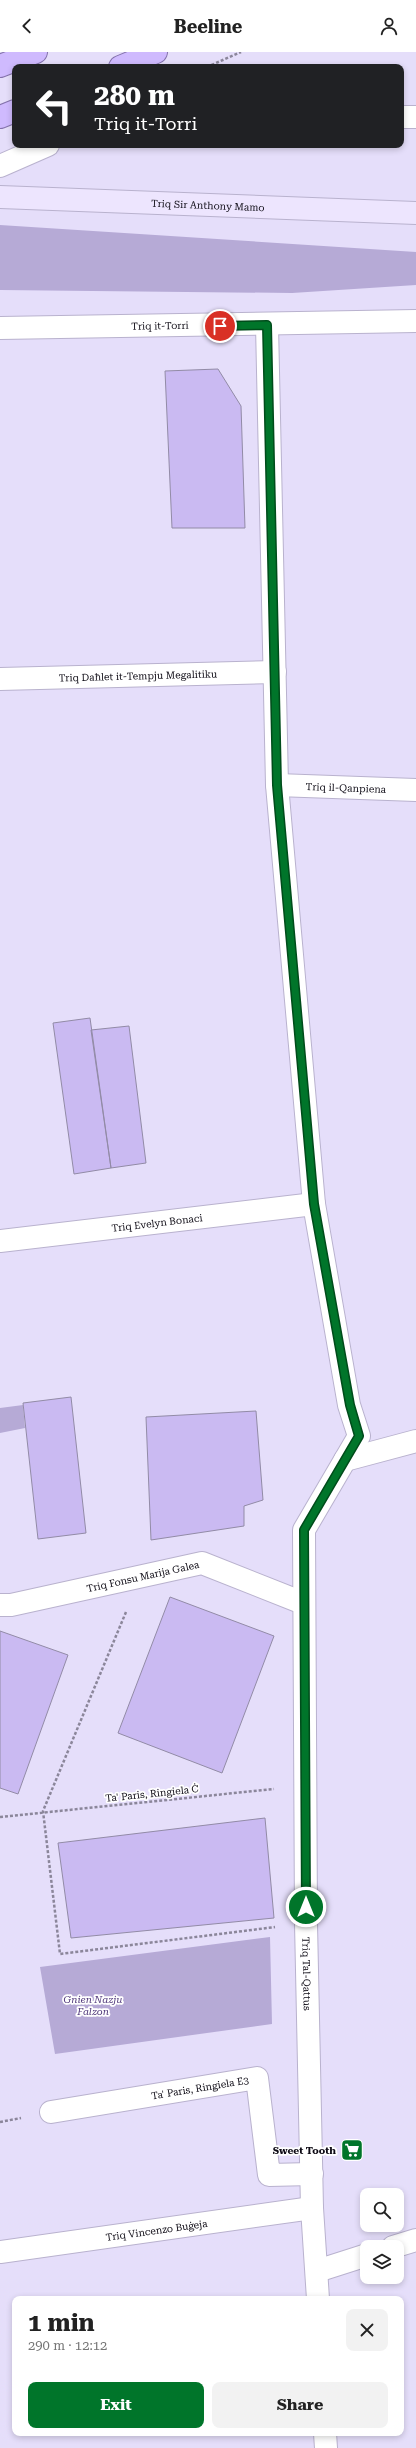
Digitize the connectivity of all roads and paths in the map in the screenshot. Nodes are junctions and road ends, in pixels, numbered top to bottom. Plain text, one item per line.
1 (36, 52) edge
2 (156, 52) edge
3 (241, 52) edge
4 (127, 64) edge
5 (215, 64) edge
6 (0, 66) edge
7 (12, 112) edge
8 (404, 116) edge
9 (0, 117) edge
10 (416, 118) edge
11 (41, 148) edge
12 (6, 163) edge
13 (0, 197) edge
14 (416, 213) edge
15 (416, 321) edge
16 (267, 325) junction
17 (0, 328) edge
18 (275, 672) junction
19 (0, 679) edge
20 (277, 785) junction
21 (416, 790) edge
22 (314, 1204) junction
23 (0, 1241) edge
24 (416, 1441) edge
25 (345, 1460) junction
26 (141, 1577) junction
27 (303, 1603) junction
28 (0, 1605) edge
29 (307, 1786) junction
30 (42, 1812) junction
31 (0, 1817) edge
32 (271, 1927) dead end
33 (51, 2112) dead end
34 (312, 2174) junction
35 (312, 2208) junction
36 (416, 2240) edge
37 (404, 2244) edge
38 (0, 2252) edge
39 (360, 2257) edge
40 (317, 2271) junction
41 (318, 2296) edge
42 (325, 2436) edge
43 (326, 2448) edge

1 - 6 highway
2 - 4 highway
3 - 5 path
7 - 9 highway
8 - 10 street
11 - 12 street
13 - 14 main road, Triq Sir Anthony Mamo
15 - 16 street, Triq it-Torri
16 - 17 street, Triq it-Torri
16 - 18 street, Triq Tal-Qattus
18 - 19 street, Triq Daħlet it-Tempju Megalitiku
18 - 20 street, Triq Tal-Qattus
20 - 21 street, Triq il-Qanpiena
20 - 22 street, Triq Tal-Qattus
22 - 23 street, Triq Evelyn Bonaci
22 - 25 street, Triq Tal-Qattus
24 - 25 street
25 - 27 street, Triq Tal-Qattus
26 - 27 street, Triq Fonsu Marija Galea
26 - 28 street, Triq Fonsu Marija Galea
26 - 30 path
27 - 29 street, Triq Tal-Qattus
29 - 30 path, Ta' Paris, Ringiela Ċ
29 - 34 street, Triq Tal-Qattus
30 - 31 path, Ta' Paris, Ringiela Ċ
30 - 32 path
33 - 34 street, Ta' Paris, Ringiela E3
34 - 35 street, Triq Tal-Qattus
35 - 38 street, Triq Vincenzo Buġeja
35 - 40 street, Triq Tal-Qattus
36 - 37 street
39 - 40 street
40 - 41 street, Triq Tal-Qattus
42 - 43 street

